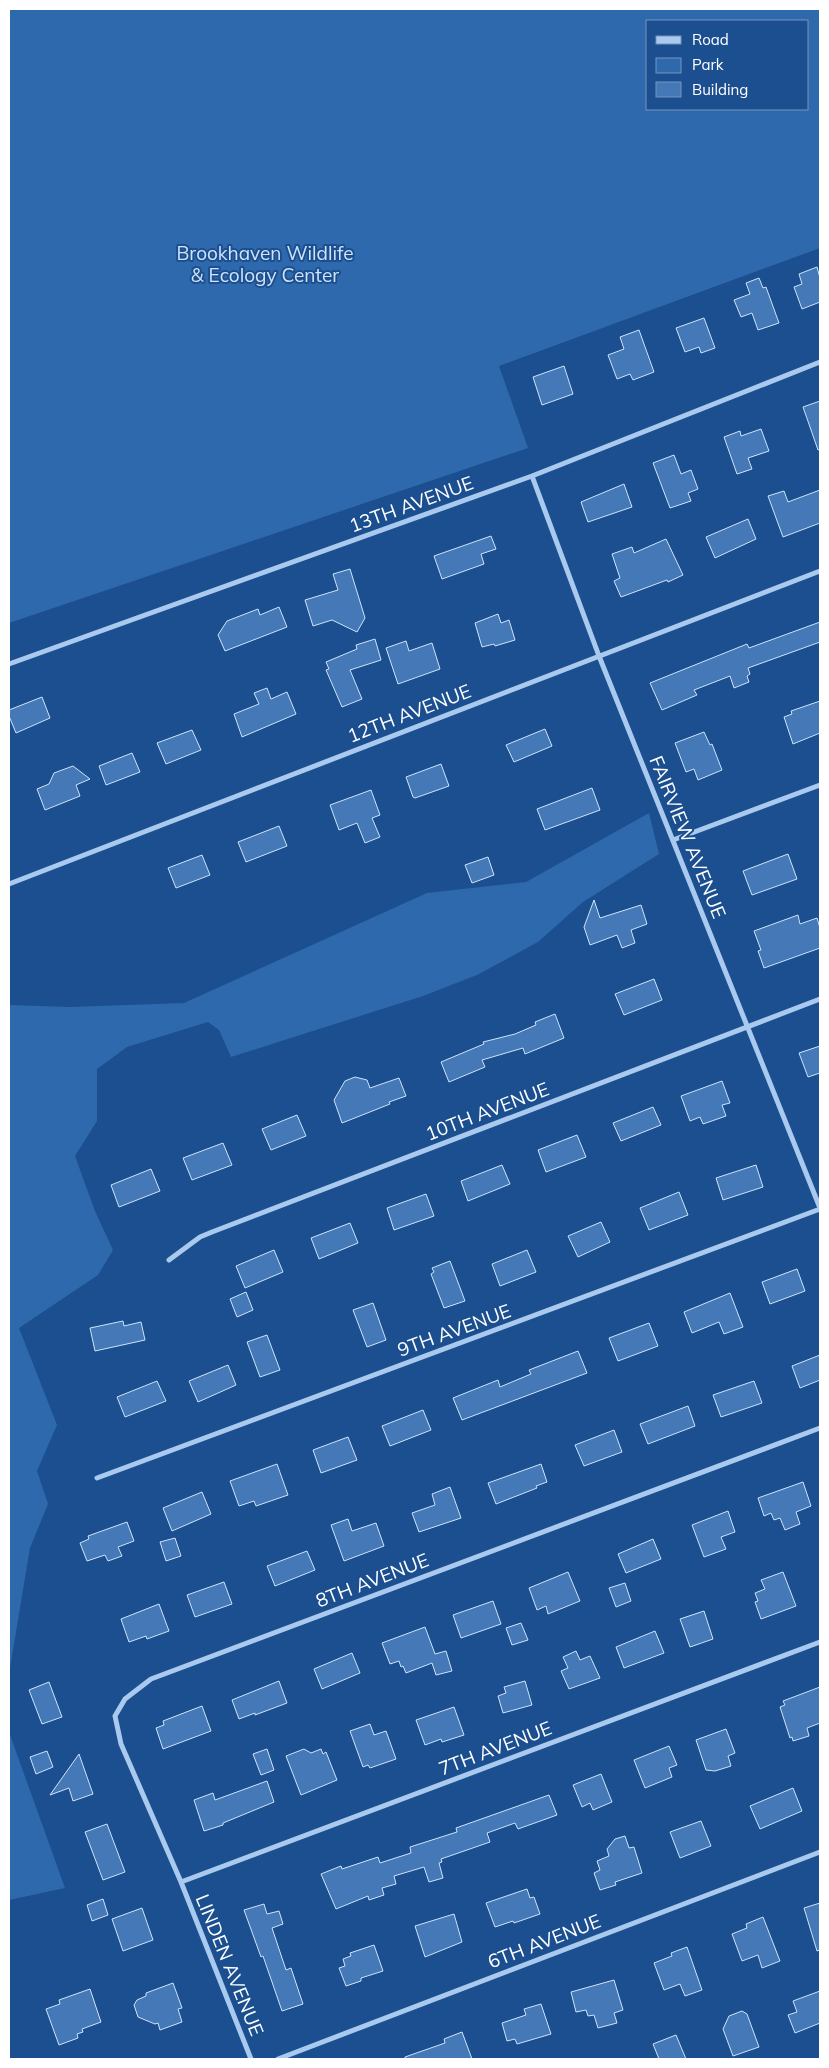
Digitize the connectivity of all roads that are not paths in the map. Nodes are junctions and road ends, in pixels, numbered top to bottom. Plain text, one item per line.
1 (820, 362) edge
2 (532, 476) junction
3 (820, 571) edge
4 (599, 656) junction
5 (9, 664) edge
6 (820, 785) edge
7 (673, 840) junction
8 (9, 884) edge
9 (820, 999) edge
10 (748, 1026) junction
11 (820, 1209) edge
12 (169, 1260) dead end
13 (820, 1428) edge
14 (97, 1478) dead end
15 (820, 1642) edge
16 (820, 1852) edge
17 (181, 1882) junction
18 (251, 2059) edge
19 (278, 2059) edge

1 - 2 street, 13TH AVENUE
2 - 4 street, FAIRVIEW AVENUE
2 - 5 street, 13TH AVENUE
3 - 4 street, 12TH AVENUE
4 - 7 street, FAIRVIEW AVENUE
4 - 8 street, 12TH AVENUE
6 - 7 street
7 - 10 street, FAIRVIEW AVENUE
9 - 10 street, 10TH AVENUE
10 - 11 street, FAIRVIEW AVENUE
10 - 12 street, 10TH AVENUE
11 - 14 street, 9TH AVENUE
13 - 17 street, 8TH AVENUE
15 - 17 street, 7TH AVENUE
16 - 19 street, 6TH AVENUE
17 - 18 street, LINDEN AVENUE

